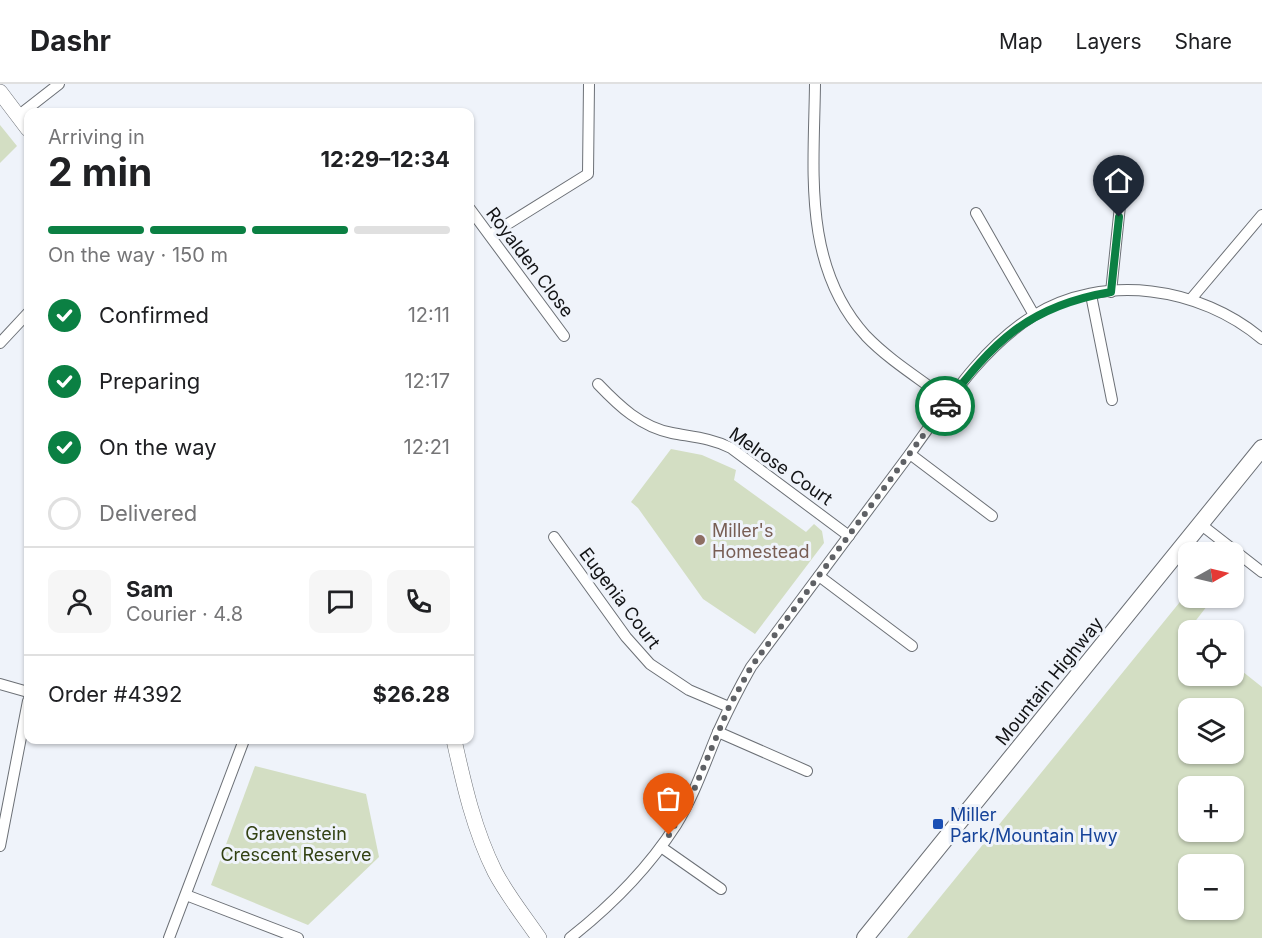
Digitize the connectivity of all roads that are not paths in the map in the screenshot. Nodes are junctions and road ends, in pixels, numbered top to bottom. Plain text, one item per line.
1 (59, 84) edge
2 (589, 84) edge
3 (815, 84) edge
4 (0, 92) edge
5 (28, 108) edge
6 (24, 111) edge
7 (18, 116) junction
8 (24, 124) edge
9 (1123, 177) dead end
10 (976, 213) dead end
11 (474, 214) edge
12 (1262, 215) edge
13 (489, 235) junction
14 (1111, 292) junction
15 (1091, 295) junction
16 (1191, 299) junction
17 (1034, 315) junction
18 (24, 318) edge
19 (564, 336) dead end
20 (1262, 339) edge
21 (0, 343) edge
22 (598, 384) dead end
23 (1112, 400) dead end
24 (949, 401) junction
25 (1262, 448) edge
26 (910, 454) junction
27 (992, 516) dead end
28 (1199, 523) junction
29 (849, 536) junction
30 (554, 537) dead end
31 (1262, 572) edge
32 (819, 576) junction
33 (912, 646) dead end
34 (0, 684) edge
35 (24, 691) edge
36 (729, 707) junction
37 (24, 722) edge
38 (718, 732) junction
39 (243, 744) edge
40 (455, 744) edge
41 (807, 771) dead end
42 (0, 846) edge
43 (661, 847) junction
44 (721, 889) dead end
45 (186, 895) junction
46 (169, 938) edge
47 (298, 938) edge
48 (539, 938) edge
49 (570, 938) edge
50 (865, 938) edge

1 - 5 street
2 - 13 street
3 - 24 street
4 - 7 main road
6 - 7 street
7 - 8 main road
9 - 14 street
10 - 17 street
11 - 13 street, Royalden Close
12 - 16 street
13 - 19 street, Royalden Close
14 - 15 street
14 - 16 street
15 - 17 street
15 - 23 street
16 - 20 street
17 - 24 street
18 - 21 street
22 - 29 street, Melrose Court
24 - 26 street
25 - 28 main road, Mountain Highway
26 - 27 street
26 - 29 street
28 - 31 street
28 - 50 main road, Mountain Highway
29 - 32 street
30 - 36 street, Eugenia Court
32 - 33 street
32 - 36 street
34 - 35 street
36 - 38 street
37 - 42 street
38 - 41 street
38 - 43 street
39 - 45 street
40 - 48 main road
43 - 44 street
43 - 49 street
45 - 46 street
45 - 47 street

